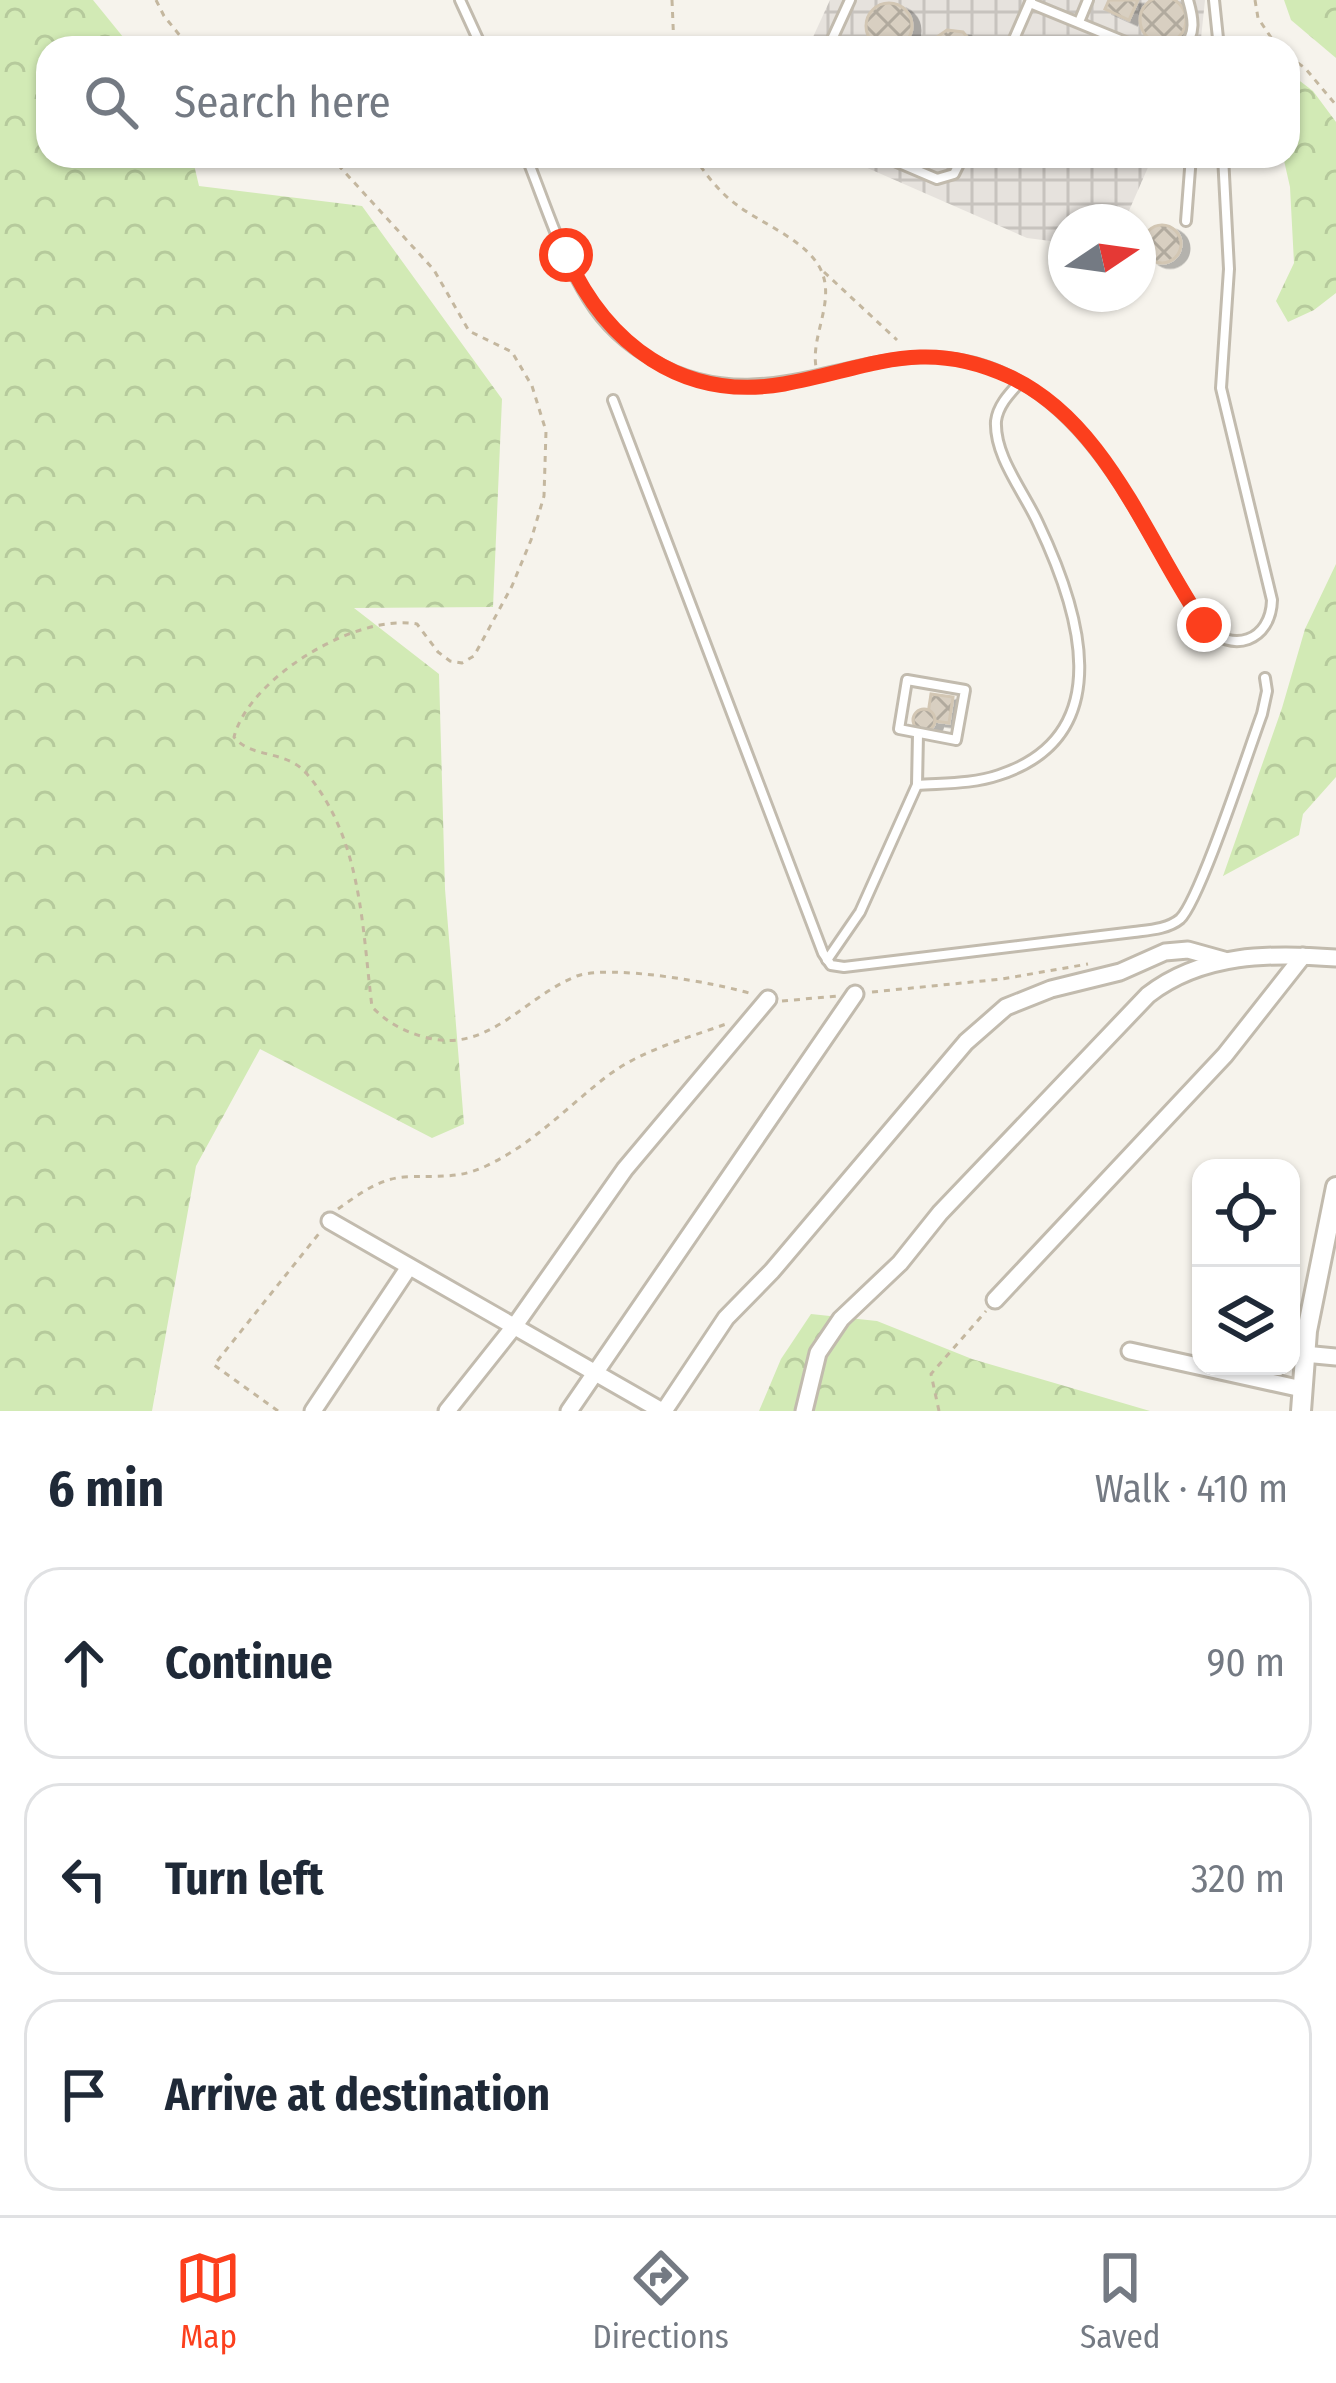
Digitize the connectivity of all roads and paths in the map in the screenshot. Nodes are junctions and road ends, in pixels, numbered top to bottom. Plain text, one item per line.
1 (156, 0) edge
2 (460, 0) edge
3 (672, 0) edge
4 (850, 0) edge
5 (1088, 0) edge
6 (1188, 0) edge
7 (1214, 0) edge
8 (1255, 0) edge
9 (1031, 2) edge
10 (1079, 22) junction
11 (180, 36) edge
12 (476, 36) edge
13 (674, 36) edge
14 (834, 36) edge
15 (1015, 36) edge
16 (1108, 36) edge
17 (1191, 36) edge
18 (1218, 36) edge
19 (1270, 36) edge
20 (1300, 64) edge
21 (1336, 104) edge
22 (341, 168) edge
23 (531, 168) edge
24 (704, 168) edge
25 (912, 168) edge
26 (957, 168) edge
27 (1190, 168) edge
28 (1224, 168) edge
29 (1186, 221) dead end
30 (822, 271) junction
31 (897, 340) dead end
32 (818, 375) junction
33 (1020, 382) junction
34 (613, 400) dead end
35 (1265, 678) dead end
36 (918, 734) junction
37 (917, 785) junction
38 (1303, 956) junction
39 (1336, 958) edge
40 (827, 960) junction
41 (1224, 961) junction
42 (1097, 963) dead end
43 (855, 994) junction
44 (768, 1000) junction
45 (741, 1018) dead end
46 (1336, 1187) edge
47 (330, 1221) junction
48 (410, 1267) junction
49 (995, 1300) joint
50 (516, 1324) junction
51 (1130, 1352) dead end
52 (1304, 1354) junction
53 (1336, 1357) edge
54 (596, 1371) junction
55 (1302, 1389) junction
56 (278, 1411) edge
57 (314, 1411) edge
58 (447, 1411) edge
59 (569, 1411) edge
60 (663, 1411) edge
61 (804, 1411) edge
62 (939, 1411) edge
63 (1301, 1411) edge

1 - 11 path
2 - 12 lane
3 - 13 path
4 - 14 lane
5 - 10 lane
6 - 17 lane
7 - 18 lane
8 - 19 path
9 - 10 lane
9 - 15 lane
10 - 16 lane
20 - 21 path
22 - 44 path
23 - 32 lane
24 - 30 path
25 - 26 lane
27 - 29 lane
28 - 33 lane
30 - 31 path
30 - 32 path
32 - 33 lane
33 - 37 lane
34 - 40 lane
35 - 40 lane
36 - 36 lane
36 - 37 lane
37 - 40 lane
38 - 39 street
38 - 41 street
38 - 49 street
41 - 60 street
41 - 61 street
42 - 43 path
43 - 44 path
43 - 54 street
44 - 50 street
45 - 47 path
46 - 52 street
47 - 48 street
47 - 56 path
48 - 50 street
48 - 57 street
49 - 62 path
50 - 54 street
50 - 58 street
51 - 55 street
52 - 53 street
52 - 55 street
54 - 59 street
54 - 60 street
55 - 63 street

